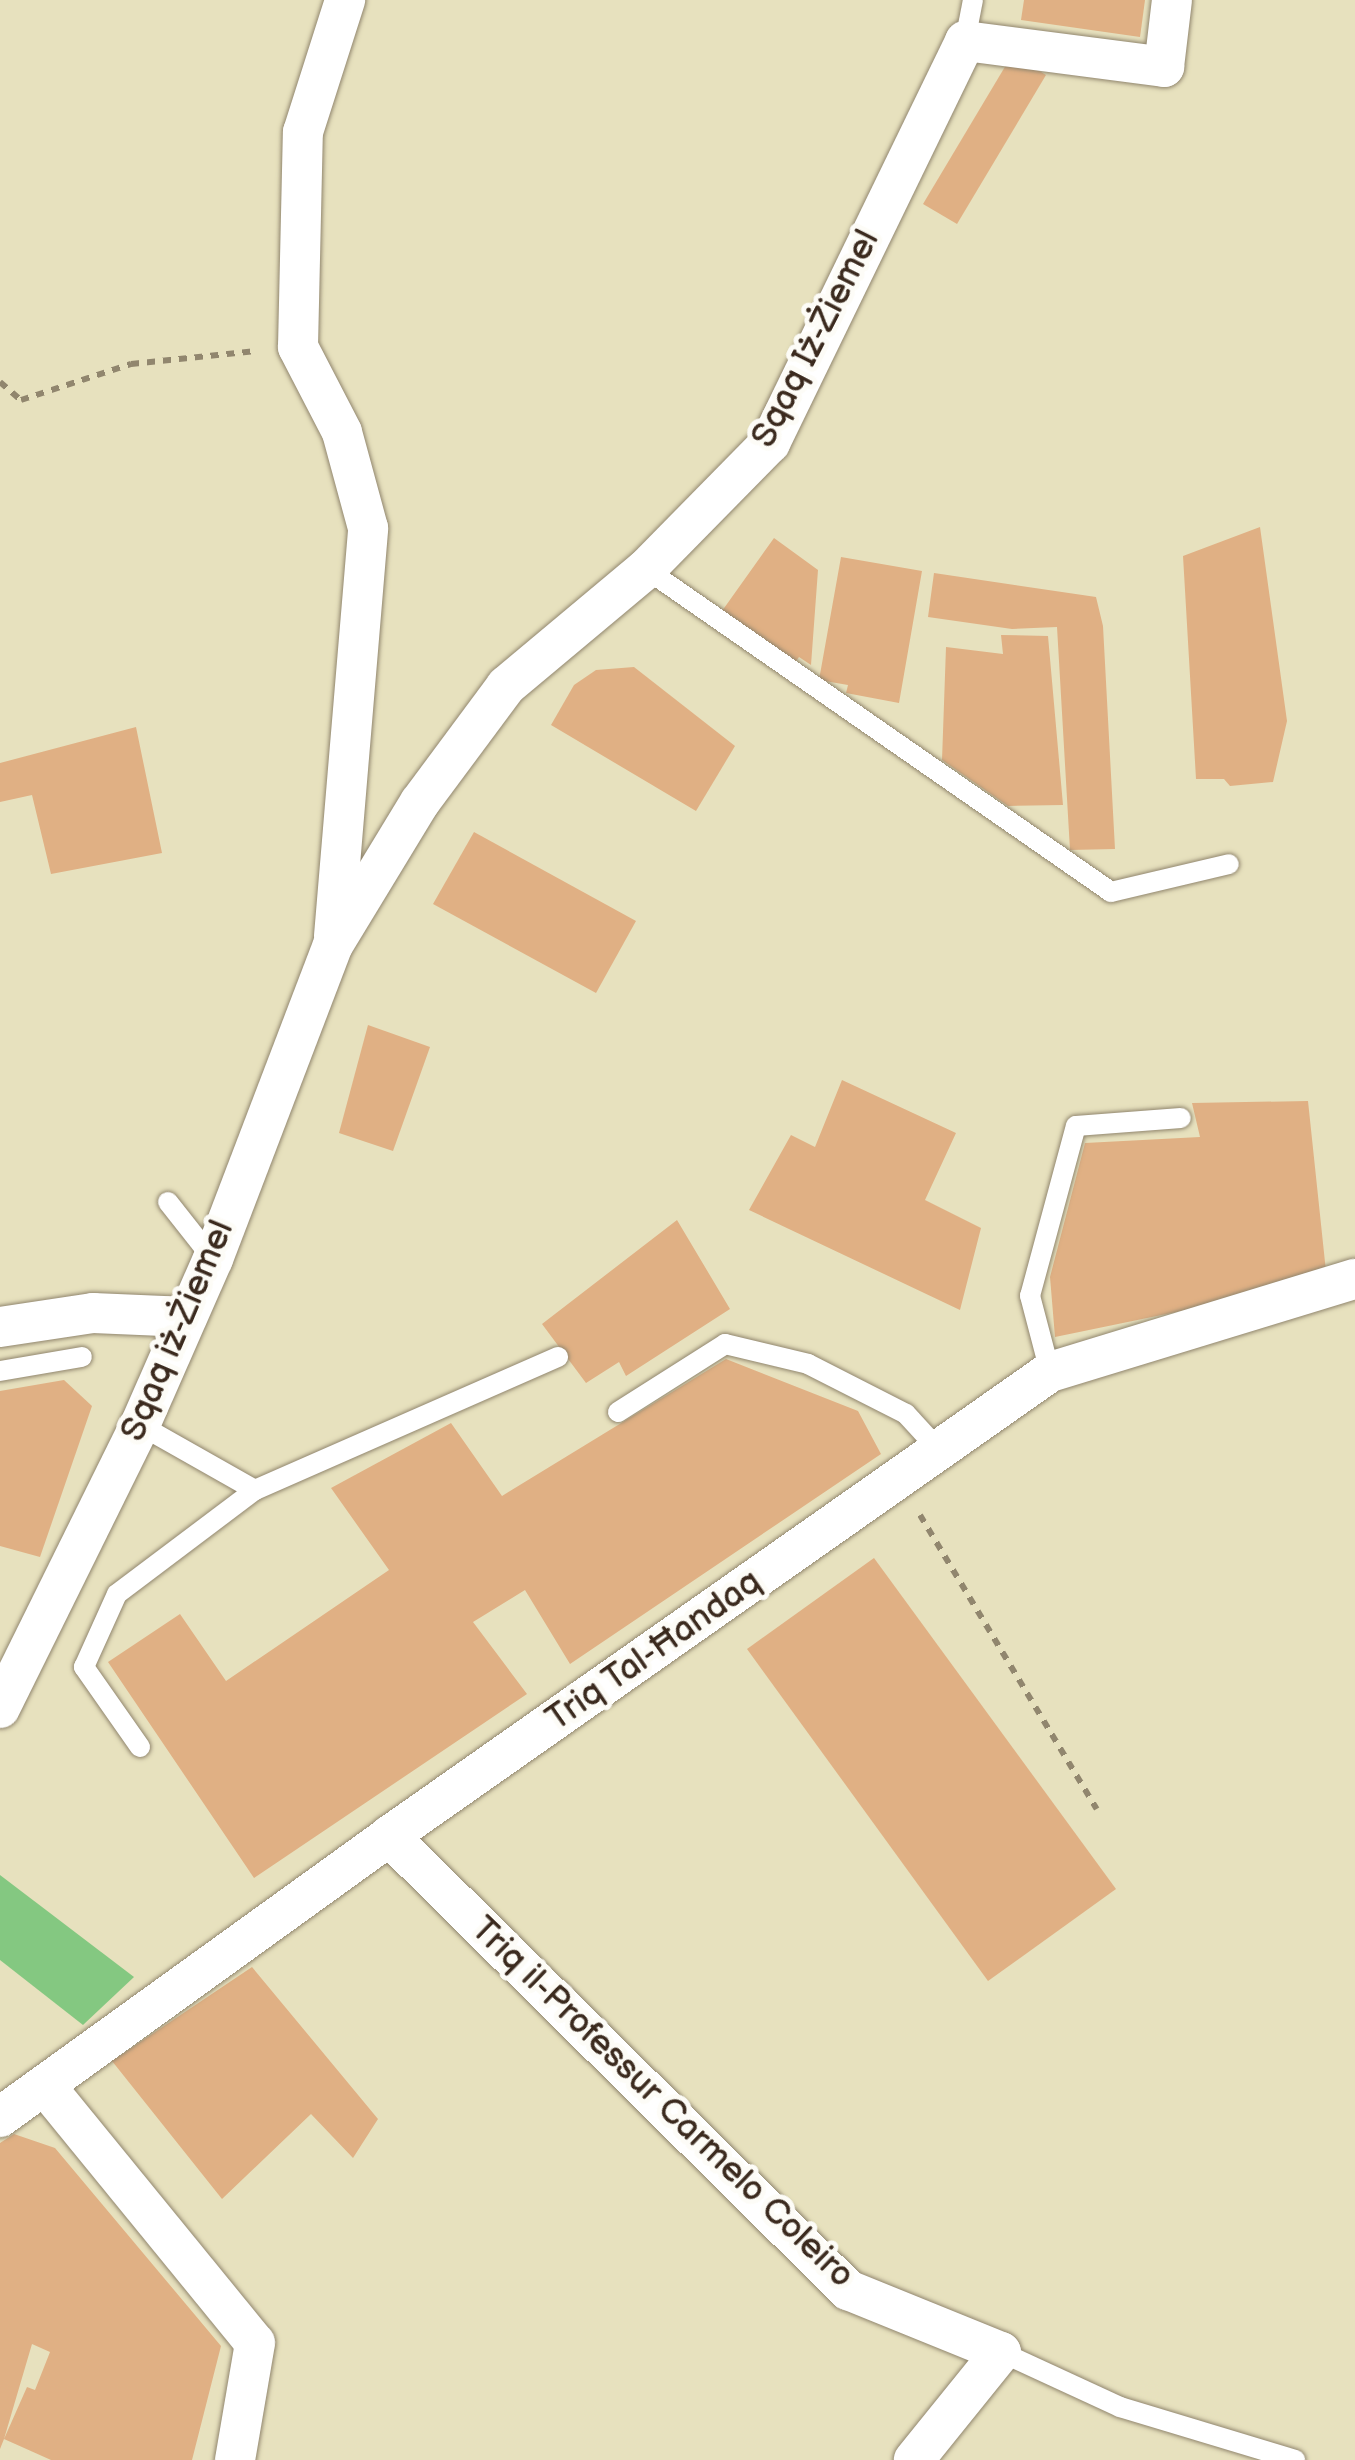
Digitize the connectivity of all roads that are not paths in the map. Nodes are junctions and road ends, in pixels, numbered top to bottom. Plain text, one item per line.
1 (345, 0) edge
2 (972, 0) edge
3 (1172, 0) edge
4 (965, 40) junction
5 (646, 569) junction
6 (1229, 864) dead end
7 (333, 945) junction
8 (1181, 1118) dead end
9 (168, 1202) dead end
10 (212, 1258) junction
11 (1355, 1280) edge
12 (187, 1317) junction
13 (0, 1327) edge
14 (82, 1357) dead end
15 (558, 1357) dead end
16 (0, 1371) edge
17 (1050, 1372) junction
18 (618, 1412) dead end
19 (140, 1426) junction
20 (940, 1450) junction
21 (255, 1490) junction
22 (0, 1708) edge
23 (140, 1748) dead end
24 (389, 1836) junction
25 (46, 2087) junction
26 (0, 2116) edge
27 (1000, 2352) junction
28 (234, 2460) edge
29 (914, 2460) edge
30 (1295, 2460) edge

1 - 7 street
2 - 4 lane
3 - 4 street
4 - 5 street, Sqaq Iż-Żiemel
5 - 6 lane
5 - 7 street, Sqaq Iż-Żiemel
7 - 10 street, Sqaq iż-Żiemel
8 - 17 lane
9 - 10 lane
10 - 12 street, Sqaq iż-Żiemel
11 - 17 street, Triq Tal-Ħandaq
12 - 13 street
12 - 19 street, Sqaq iż-Żiemel
14 - 16 lane
15 - 21 lane
17 - 20 street, Triq Tal-Ħandaq
18 - 20 lane
19 - 21 lane
19 - 22 street, Sqaq iż-Żiemel
20 - 24 street, Triq Tal-Ħandaq
21 - 23 lane
24 - 25 street, Triq Tal-Ħandaq
24 - 27 street, Triq il-Professur Carmelo Coleiro
25 - 26 street, Triq Tal-Ħandaq
25 - 28 street
27 - 29 street
27 - 30 lane, Triq il-Professur Carmelo Coleiro

